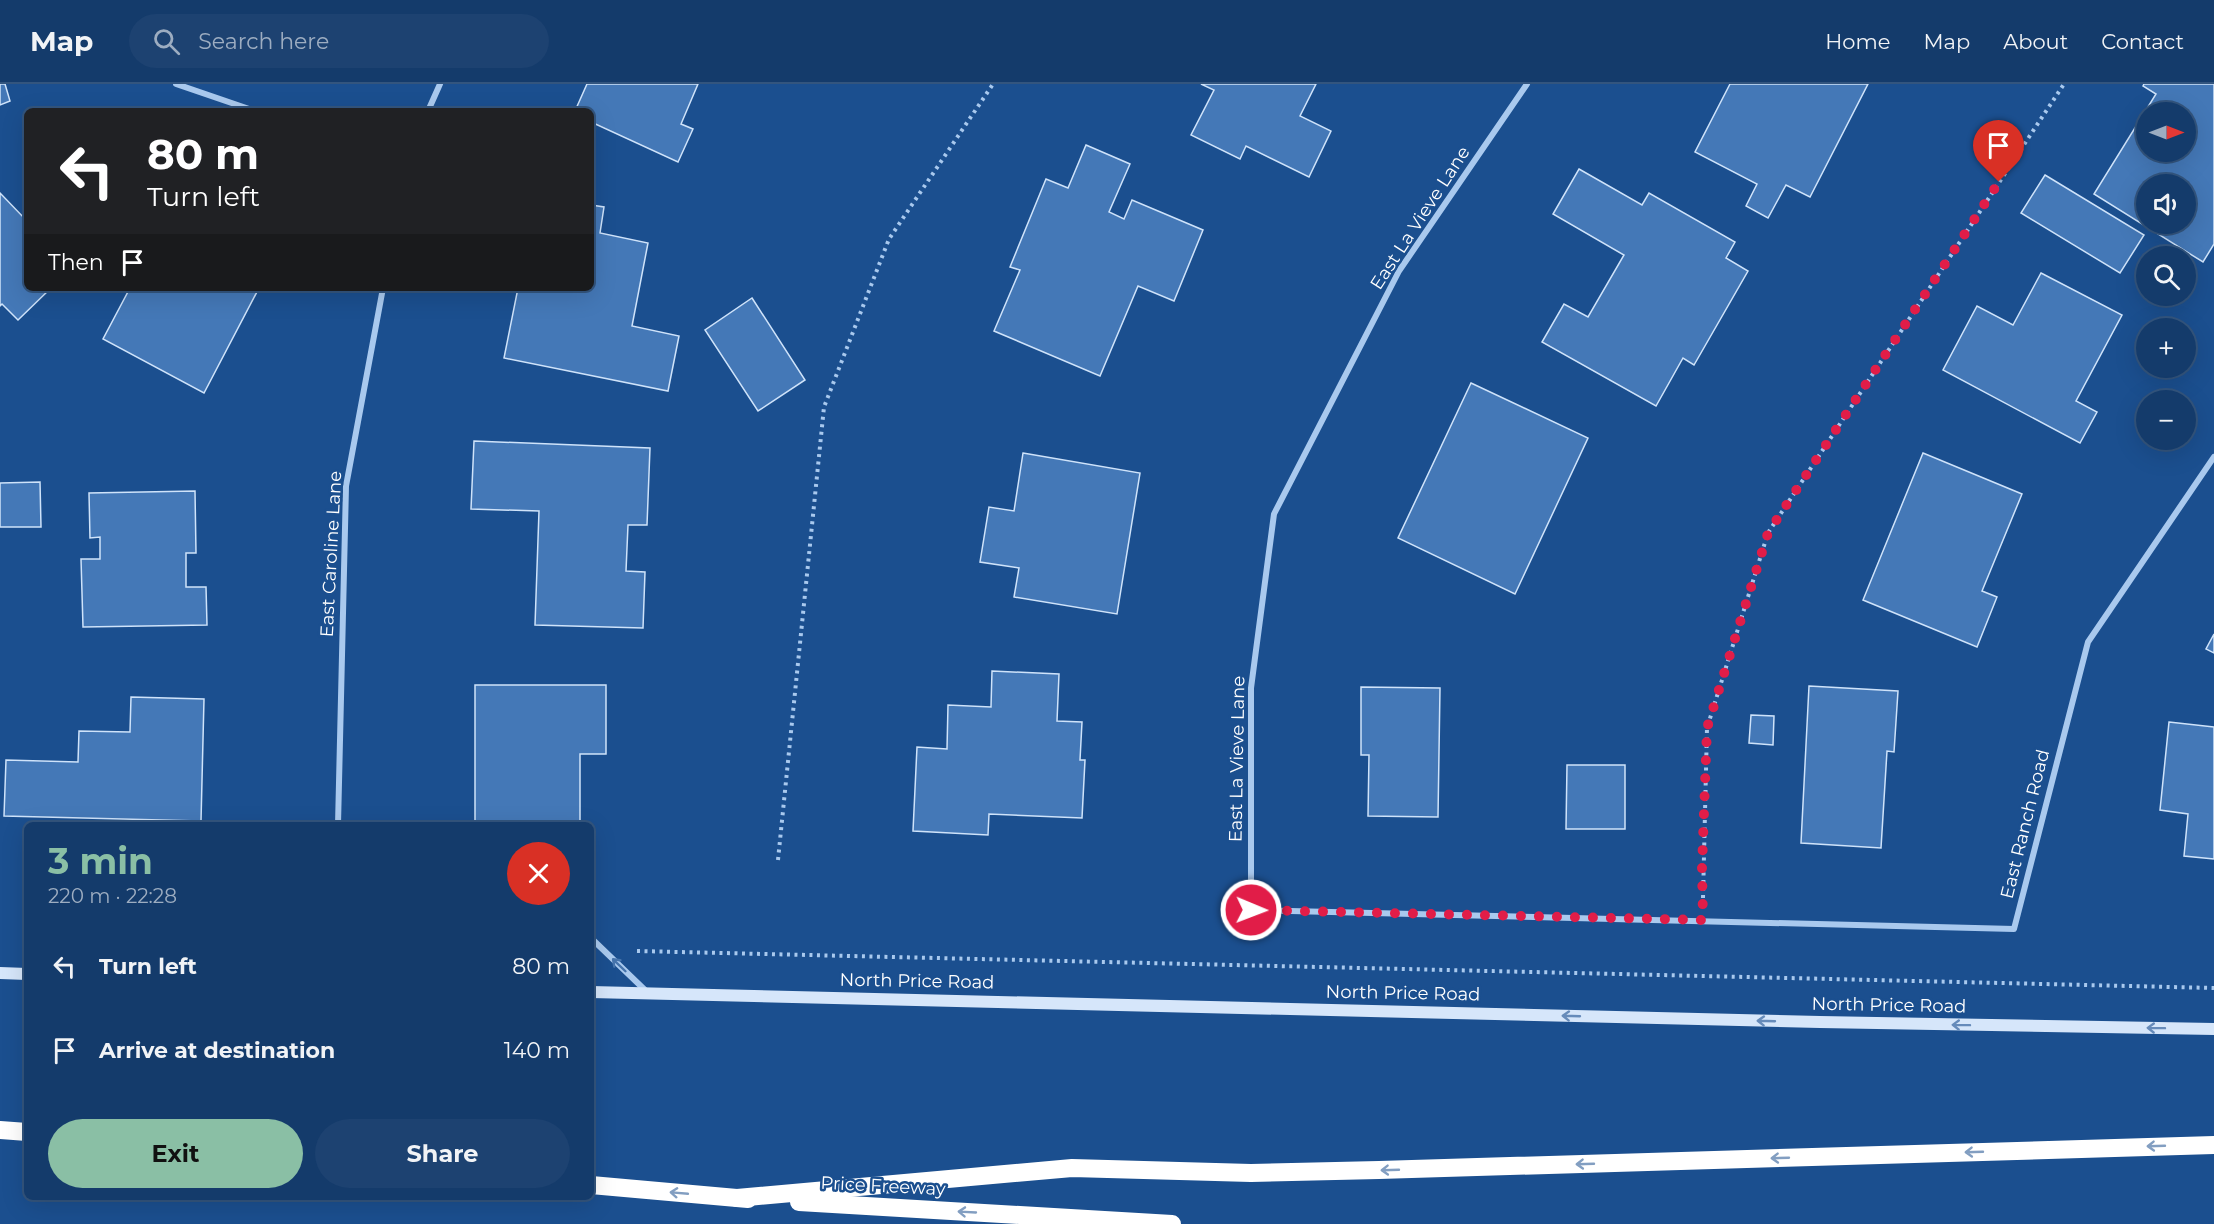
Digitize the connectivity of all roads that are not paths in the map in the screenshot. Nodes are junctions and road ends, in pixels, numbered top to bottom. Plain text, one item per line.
1 (176, 84) edge
2 (440, 84) edge
3 (1527, 84) edge
4 (246, 108) edge
5 (429, 108) edge
6 (381, 291) edge
7 (2214, 457) edge
8 (338, 822) edge
9 (1703, 920) joint
10 (594, 941) edge
11 (0, 973) edge
12 (24, 974) edge
13 (594, 992) edge
14 (648, 992) junction
15 (2214, 1029) edge
16 (0, 1130) edge
17 (24, 1132) edge
18 (2214, 1145) edge
19 (594, 1185) edge
20 (737, 1198) junction
21 (1172, 1224) edge

1 - 4 street
2 - 5 street
3 - 9 street, East La Vieve Lane
6 - 8 street, East Caroline Lane
7 - 9 street, East Ranch Road
14 -> 10 street
11 - 12 main road
13 - 14 main road, North Price Road
15 -> 14 main road, North Price Road
16 - 17 highway
18 -> 20 highway
20 -> 19 highway, Price Freeway
21 -> 20 highway, Price Freeway

